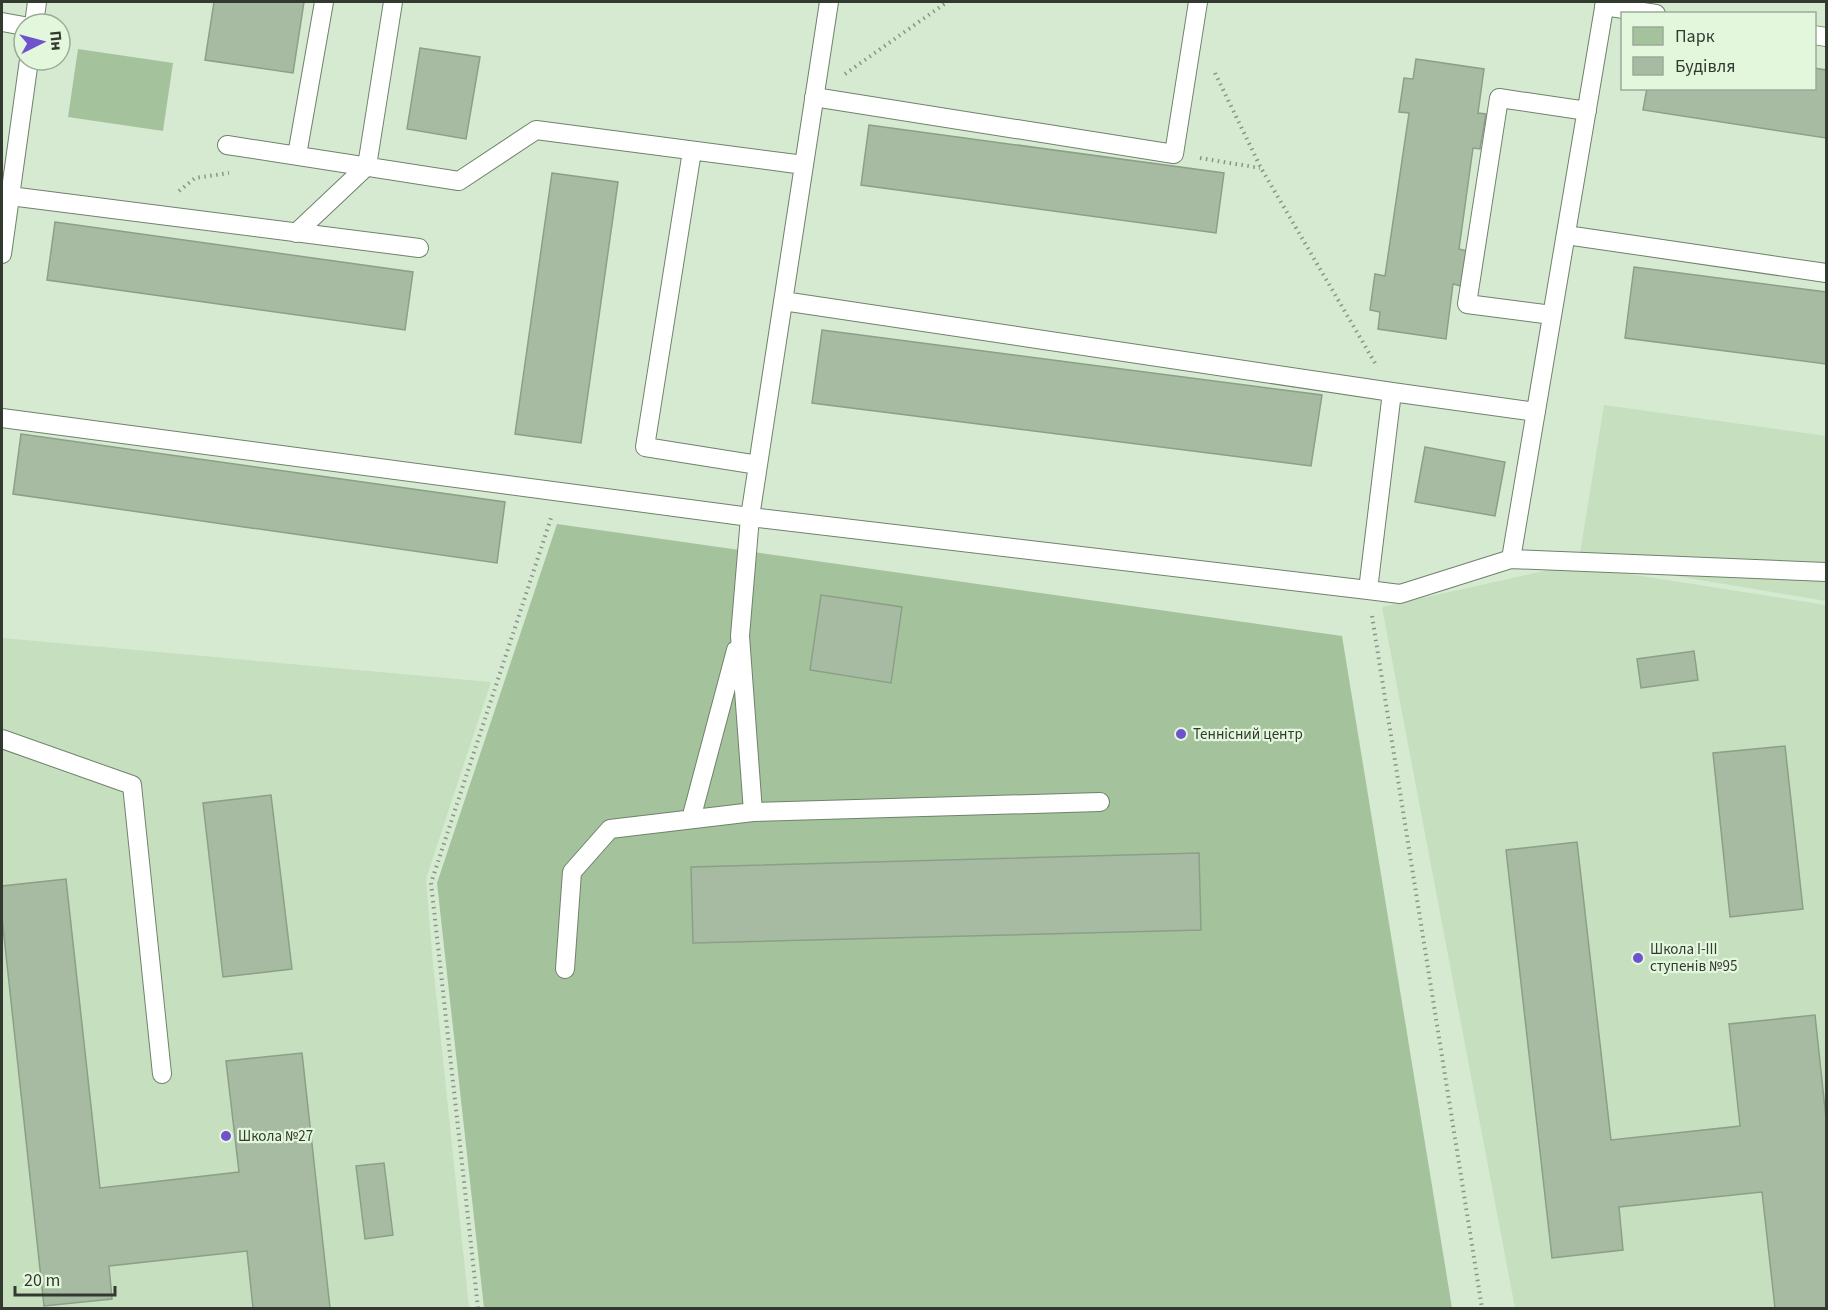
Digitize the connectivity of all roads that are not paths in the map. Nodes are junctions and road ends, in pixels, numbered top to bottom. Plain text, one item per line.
1 (324, 2) edge
2 (393, 2) edge
3 (829, 2) edge
4 (1198, 2) edge
5 (1605, 4) edge
6 (1646, 12) edge
7 (27, 72) edge
8 (814, 97) junction
9 (1587, 111) junction
10 (227, 145) dead end
11 (692, 151) junction
12 (297, 155) junction
13 (804, 165) junction
14 (367, 166) junction
15 (10, 196) junction
16 (296, 233) junction
17 (1566, 235) junction
18 (419, 248) dead end
19 (2, 254) edge
20 (1827, 273) edge
21 (783, 301) junction
22 (1552, 315) junction
23 (1392, 392) junction
24 (1536, 412) junction
25 (2, 418) edge
26 (758, 465) junction
27 (750, 517) junction
28 (1510, 559) junction
29 (1827, 572) edge
30 (1368, 590) junction
31 (740, 636) junction
32 (2, 739) edge
33 (1100, 802) dead end
34 (753, 812) junction
35 (691, 819) junction
36 (565, 969) dead end
37 (162, 1074) dead end

1 - 12 lane
2 - 14 lane
3 - 8 lane
4 - 8 lane
5 - 6 lane
5 - 9 lane
7 - 15 lane
8 - 13 lane
9 - 17 lane
9 - 22 lane
10 - 12 lane
11 - 13 lane
11 - 14 lane
11 - 26 lane
12 - 14 lane
13 - 21 lane
14 - 16 lane
15 - 16 lane
15 - 19 lane
16 - 18 lane
17 - 20 lane
17 - 22 lane
21 - 23 lane
21 - 26 lane
22 - 24 lane
23 - 24 lane
23 - 30 lane
24 - 28 lane
25 - 27 lane
26 - 27 lane
27 - 30 lane
27 - 31 lane
28 - 29 lane
28 - 30 lane
31 - 34 lane
31 - 35 lane
32 - 37 lane
33 - 34 lane
34 - 35 lane
35 - 36 lane

